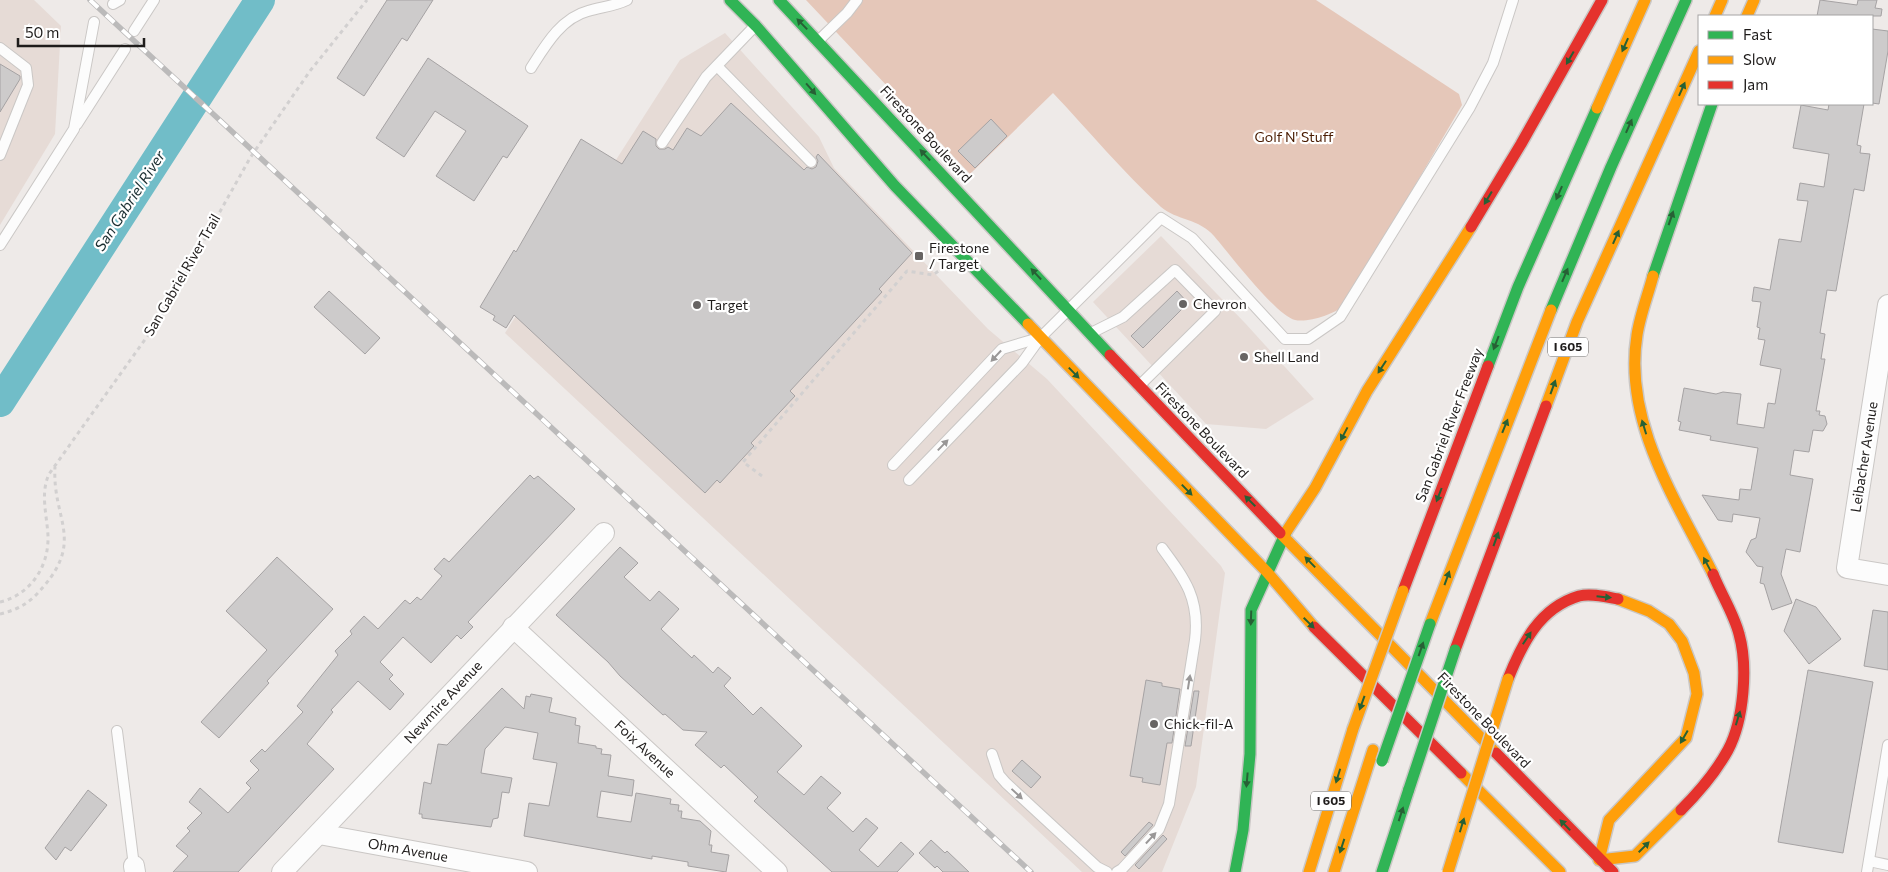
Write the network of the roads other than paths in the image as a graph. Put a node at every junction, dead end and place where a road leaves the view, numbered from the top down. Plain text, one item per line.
1 (154, 0) edge
2 (626, 0) edge
3 (730, 0) edge
4 (779, 0) edge
5 (857, 0) edge
6 (1513, 0) edge
7 (1602, 0) edge
8 (1645, 0) edge
9 (1674, 0) edge
10 (1686, 0) edge
11 (1722, 0) edge
12 (1754, 0) edge
13 (1715, 15) edge
14 (1748, 15) edge
15 (94, 22) dead end
16 (756, 26) junction
17 (134, 32) dead end
18 (785, 38) dead end
19 (818, 41) junction
20 (0, 48) edge
21 (125, 50) dead end
22 (1698, 53) edge
23 (717, 66) junction
24 (531, 68) dead end
25 (1712, 105) edge
26 (74, 129) junction
27 (662, 143) dead end
28 (0, 155) edge
29 (811, 162) dead end
30 (0, 246) edge
31 (1888, 305) edge
32 (1069, 309) junction
33 (1090, 333) junction
34 (1040, 338) junction
35 (1139, 386) junction
36 (1500, 409) dead end
37 (892, 465) dead end
38 (909, 480) dead end
39 (604, 533) dead end
40 (1284, 535) junction
41 (1162, 548) dead end
42 (1267, 572) junction
43 (1888, 575) edge
44 (513, 627) junction
45 (1408, 649) dead end
46 (1401, 668) dead end
47 (1395, 686) dead end
48 (1385, 713) dead end
49 (117, 731) dead end
50 (1374, 745) dead end
51 (1888, 745) edge
52 (992, 754) dead end
53 (318, 834) junction
54 (1869, 860) junction
55 (1596, 863) junction
56 (1888, 865) edge
57 (134, 869) edge
58 (282, 872) edge
59 (527, 872) edge
60 (777, 872) edge
61 (1107, 872) edge
62 (1117, 872) edge
63 (1235, 872) edge
64 (1309, 872) edge
65 (1334, 872) edge
66 (1345, 872) edge
67 (1382, 872) edge
68 (1448, 872) edge
69 (1560, 872) edge
70 (1613, 872) edge
71 (1867, 872) edge

1 - 17 lane
2 - 24 lane
3 - 16 main road
19 -> 4 main road, Firestone Boulevard
5 - 19 lane
6 - 32 lane
7 -> 40 main road
8 -> 64 main road, San Gabriel River Freeway / I 605, bridge
9 - 36 main road
66 -> 10 main road, bridge
11 - 13 main road
12 - 14 main road
15 - 26 lane
16 - 18 main road
16 - 23 lane
16 -> 34 main road
32 -> 19 main road, Firestone Boulevard
20 - 28 lane
21 - 26 lane
67 -> 22 main road, I 605, bridge
23 - 27 lane
23 - 29 lane
55 -> 25 main road
26 - 30 lane
31 - 43 street, Leibacher Avenue
32 - 33 main road, Firestone Boulevard
32 - 34 lane
33 - 35 main road, Firestone Boulevard
33 - 35 lane
34 -> 37 lane
38 -> 34 lane
34 -> 42 main road
40 -> 35 main road, Firestone Boulevard
39 - 44 street, Newmire Avenue
40 - 42 main road
55 -> 40 main road, Firestone Boulevard
62 -> 41 lane
42 -> 63 main road
42 -> 69 main road
44 - 53 street, Newmire Avenue
44 - 60 street, Foix Avenue
45 - 46 main road
47 - 48 main road
49 - 57 lane
50 -> 65 main road
51 - 54 lane
52 -> 61 lane
53 - 58 street, Newmire Avenue
53 - 59 street, Ohm Avenue
54 - 56 lane
54 - 71 lane
68 -> 55 main road, bridge
55 - 70 main road, Firestone Boulevard

